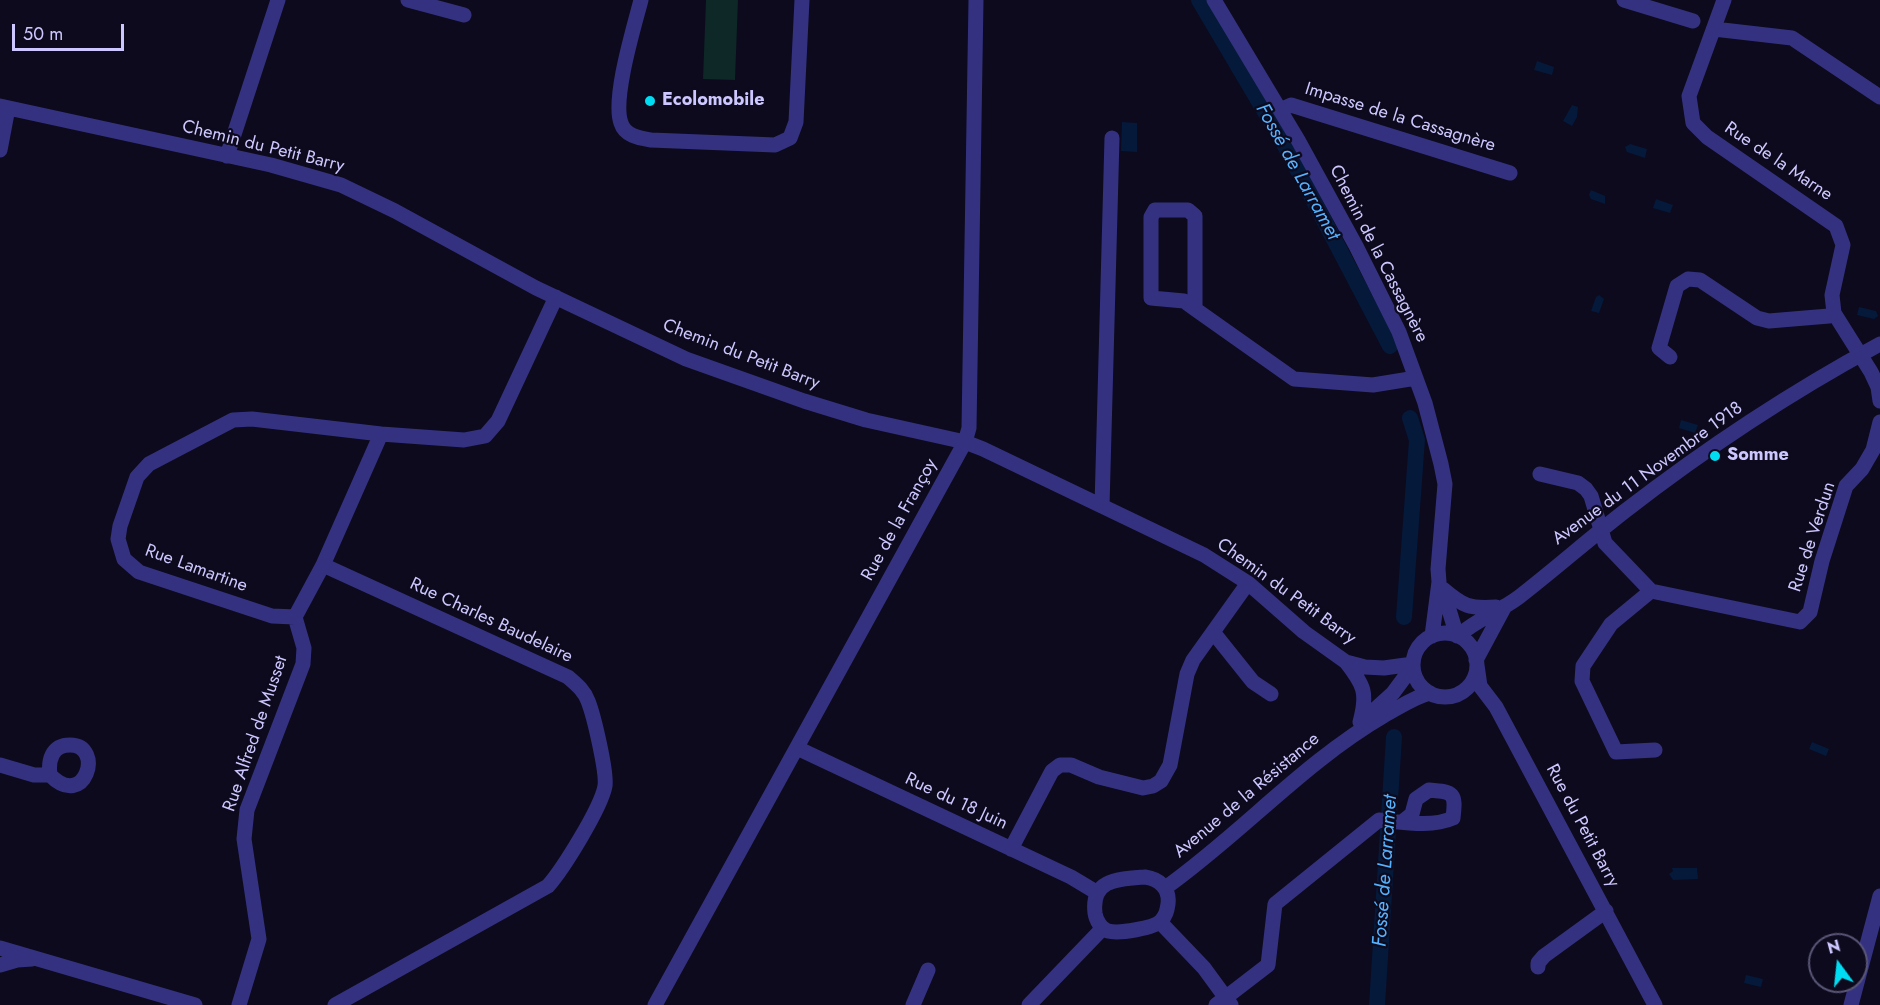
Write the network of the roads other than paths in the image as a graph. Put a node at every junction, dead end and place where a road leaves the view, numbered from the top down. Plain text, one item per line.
1 (278, 0) edge
2 (408, 0) edge
3 (641, 0) edge
4 (802, 0) edge
5 (976, 0) edge
6 (1214, 0) edge
7 (1624, 0) edge
8 (1724, 0) edge
9 (464, 15) dead end
10 (1693, 21) dead end
11 (1714, 29) junction
12 (1880, 97) edge
13 (4, 107) edge
14 (1280, 110) junction
15 (1112, 138) dead end
16 (0, 150) edge
17 (227, 156) junction
18 (1510, 173) dead end
19 (556, 297) junction
20 (1195, 309) junction
21 (1834, 313) junction
22 (1880, 344) edge
23 (1860, 355) junction
24 (1670, 357) dead end
25 (1416, 378) junction
26 (1880, 401) edge
27 (1880, 422) edge
28 (381, 434) junction
29 (965, 442) junction
30 (1540, 474) dead end
31 (1102, 506) junction
32 (1602, 529) junction
33 (323, 565) junction
34 (1248, 583) junction
35 (1441, 586) junction
36 (1651, 591) junction
37 (1505, 606) junction
38 (295, 617) junction
39 (1213, 632) junction
40 (1432, 636) junction
41 (1458, 636) junction
42 (1346, 662) junction
43 (1476, 663) junction
44 (1413, 665) junction
45 (1430, 693) junction
46 (1272, 694) dead end
47 (1357, 728) junction
48 (797, 748) junction
49 (1655, 750) dead end
50 (0, 765) edge
51 (50, 775) dead end
52 (1402, 822) dead end
53 (1011, 849) junction
54 (1165, 888) junction
55 (1096, 892) junction
56 (1880, 896) edge
57 (1606, 911) junction
58 (1160, 922) junction
59 (1103, 927) junction
60 (0, 948) edge
61 (34, 959) junction
62 (0, 965) edge
63 (1538, 967) dead end
64 (928, 970) dead end
65 (1225, 1002) edge
66 (1853, 1004) edge
67 (195, 1005) edge
68 (239, 1005) edge
69 (335, 1005) edge
70 (655, 1005) edge
71 (913, 1005) edge
72 (1029, 1005) edge
73 (1655, 1005) edge

1 - 17 street
2 - 9 street
3 - 4 street
5 - 29 street, Rue de la Françoy
6 - 14 street, Chemin de la Cassagnère
7 - 10 street
8 - 11 street, Rue de la Marne
11 - 12 street
11 - 21 street, Rue de la Marne
13 - 16 street
13 - 17 street, Chemin du Petit Barry
14 - 18 street, Impasse de la Cassagnère
14 - 25 street, Chemin de la Cassagnère
15 - 31 street
17 - 19 street, Chemin du Petit Barry
19 - 28 street, Rue Lamartine
19 - 29 street, Chemin du Petit Barry
20 - 20 street
20 - 25 street
21 - 23 street
21 - 24 street
22 - 23 street, Avenue du 11 Novembre 1918
23 - 26 street
23 - 32 street, Avenue du 11 Novembre 1918
25 - 35 street, Chemin de la Cassagnère
27 - 36 street, Rue de Verdun
28 - 33 street
28 - 38 street, Rue Lamartine
29 - 31 street, Chemin du Petit Barry
29 - 48 street, Rue de la Françoy
30 - 32 street
31 - 34 street, Chemin du Petit Barry
32 - 36 street
32 - 37 street, Avenue du 11 Novembre 1918
33 - 38 street
33 - 69 street, Rue Charles Baudelaire
34 - 39 street
34 - 42 street, Chemin du Petit Barry
35 - 37 street
35 - 40 street
35 - 41 street
36 - 49 street
37 - 41 street, Avenue du 11 Novembre 1918
37 - 43 street, Avenue du 11 Novembre 1918
38 - 68 street, Rue Alfred de Musset
39 - 46 street
39 - 53 street
40 - 41 street
40 - 44 street
41 - 43 street
42 - 44 street, Chemin du Petit Barry
42 - 47 street
43 - 45 street
43 - 57 street, Rue du Petit Barry
44 - 45 street
44 - 47 street, Avenue de la Résistance
45 - 47 street, Avenue de la Résistance
47 - 54 street, Avenue de la Résistance
48 - 53 street, Rue du 18 Juin
48 - 70 street, Rue de la Françoy
50 - 51 street
52 - 65 street
53 - 55 street, Rue du 18 Juin
54 - 55 street
54 - 58 street
55 - 59 street
56 - 66 street
57 - 63 street
57 - 73 street, Rue du Petit Barry
58 - 59 street
58 - 65 street
59 - 72 street
60 - 61 street
61 - 62 street
61 - 67 street
64 - 71 street

